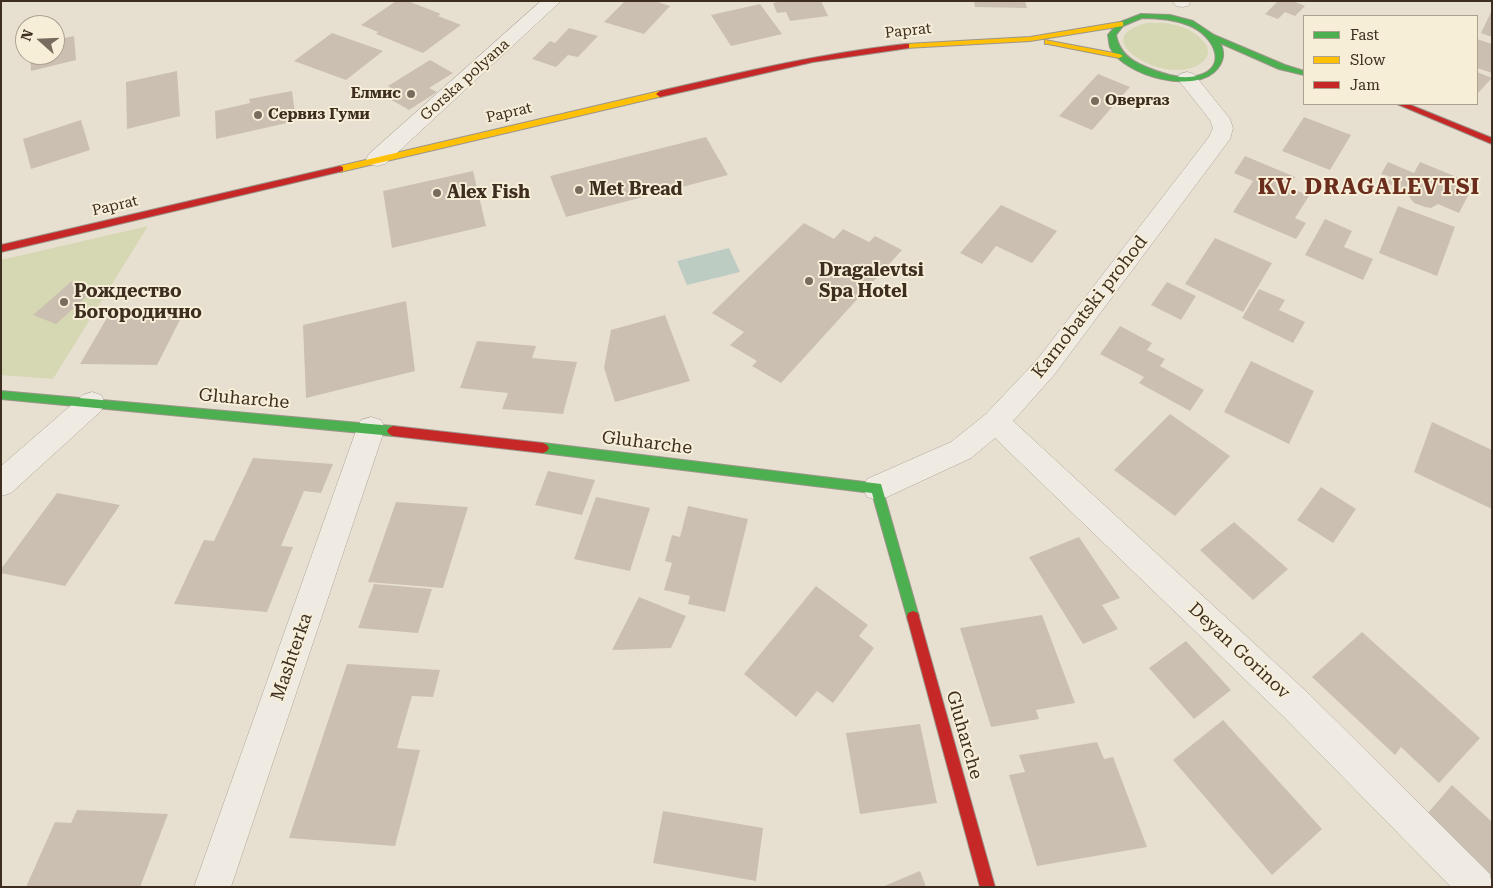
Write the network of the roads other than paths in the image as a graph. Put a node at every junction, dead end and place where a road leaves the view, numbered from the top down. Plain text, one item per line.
1 (552, 1) edge
2 (1182, 1) edge
3 (1169, 17) junction
4 (1120, 24) junction
5 (1212, 37) junction
6 (1030, 39) junction
7 (1119, 56) junction
8 (1254, 67) dead end
9 (1282, 67) junction
10 (1303, 73) edge
11 (1186, 78) junction
12 (1403, 105) edge
13 (1492, 141) edge
14 (378, 159) junction
15 (1, 249) edge
16 (1, 395) edge
17 (92, 403) junction
18 (996, 422) junction
19 (371, 428) junction
20 (1, 484) edge
21 (876, 488) junction
22 (212, 887) edge
23 (988, 887) edge
24 (1477, 887) edge

1 - 14 street, Gorska polyana
2 - 3 main road
3 - 4 main road, Paprat
3 - 5 main road, Paprat
4 - 6 main road, Paprat
4 - 7 main road
5 - 9 main road
5 - 11 main road
6 - 7 main road, Paprat
6 - 14 main road, Paprat
7 - 11 main road
8 - 9 main road
9 - 10 main road
11 - 18 street, Karnobatski prohod
12 - 13 main road
14 - 15 main road, Paprat
16 - 17 main road, Gluharche
17 - 19 main road, Gluharche
17 - 20 street
18 - 21 street, Karnobatski prohod
18 - 24 street, Deyan Gorinov
19 - 21 main road, Gluharche
19 - 22 street, Mashterka
21 - 23 main road, Gluharche

